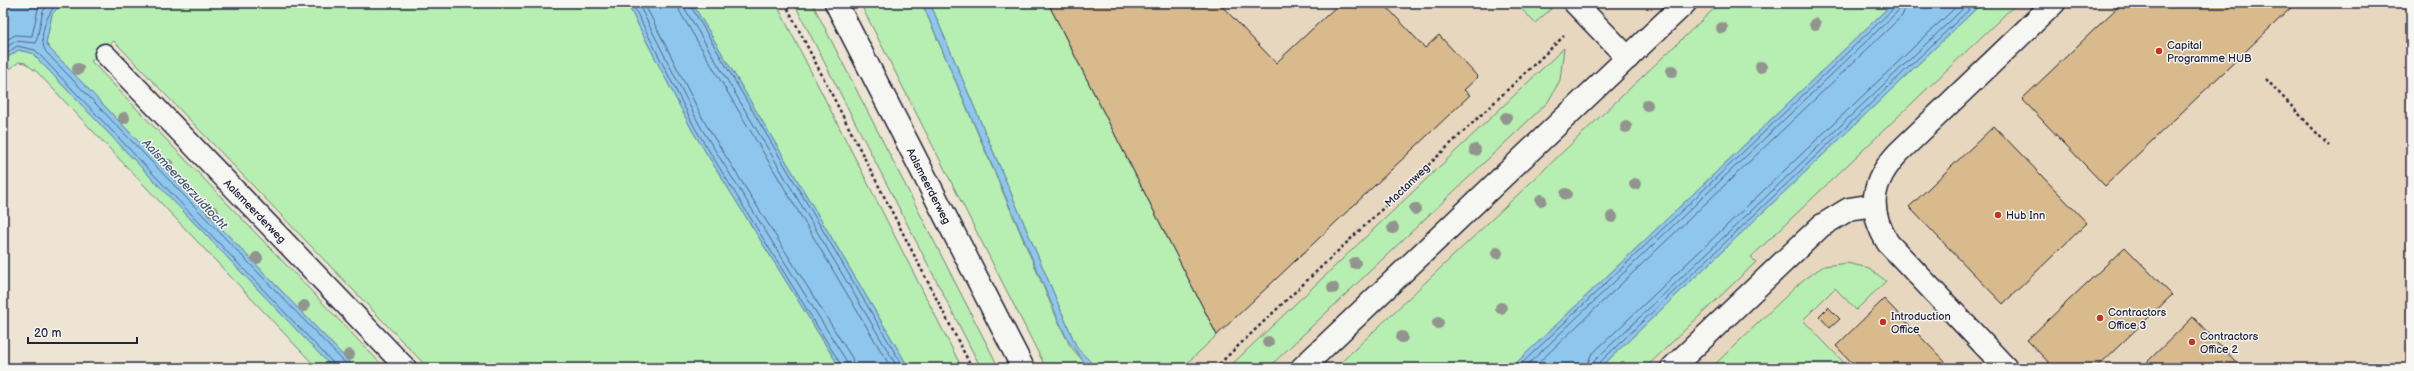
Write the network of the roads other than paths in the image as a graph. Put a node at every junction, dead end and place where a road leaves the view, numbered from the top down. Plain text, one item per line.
1 (836, 3) edge
2 (1685, 3) edge
3 (2054, 3) edge
4 (1581, 9) edge
5 (105, 54) dead end
6 (1628, 58) junction
7 (1874, 205) junction
8 (406, 368) edge
9 (1023, 368) edge
10 (1302, 368) edge
11 (1672, 368) edge
12 (2006, 368) edge

1 - 9 street, Aalsmeerderweg
2 - 6 street
3 - 7 street
4 - 6 street
5 - 8 lane, Aalsmeerderweg
6 - 10 street
7 - 11 street
7 - 12 street

